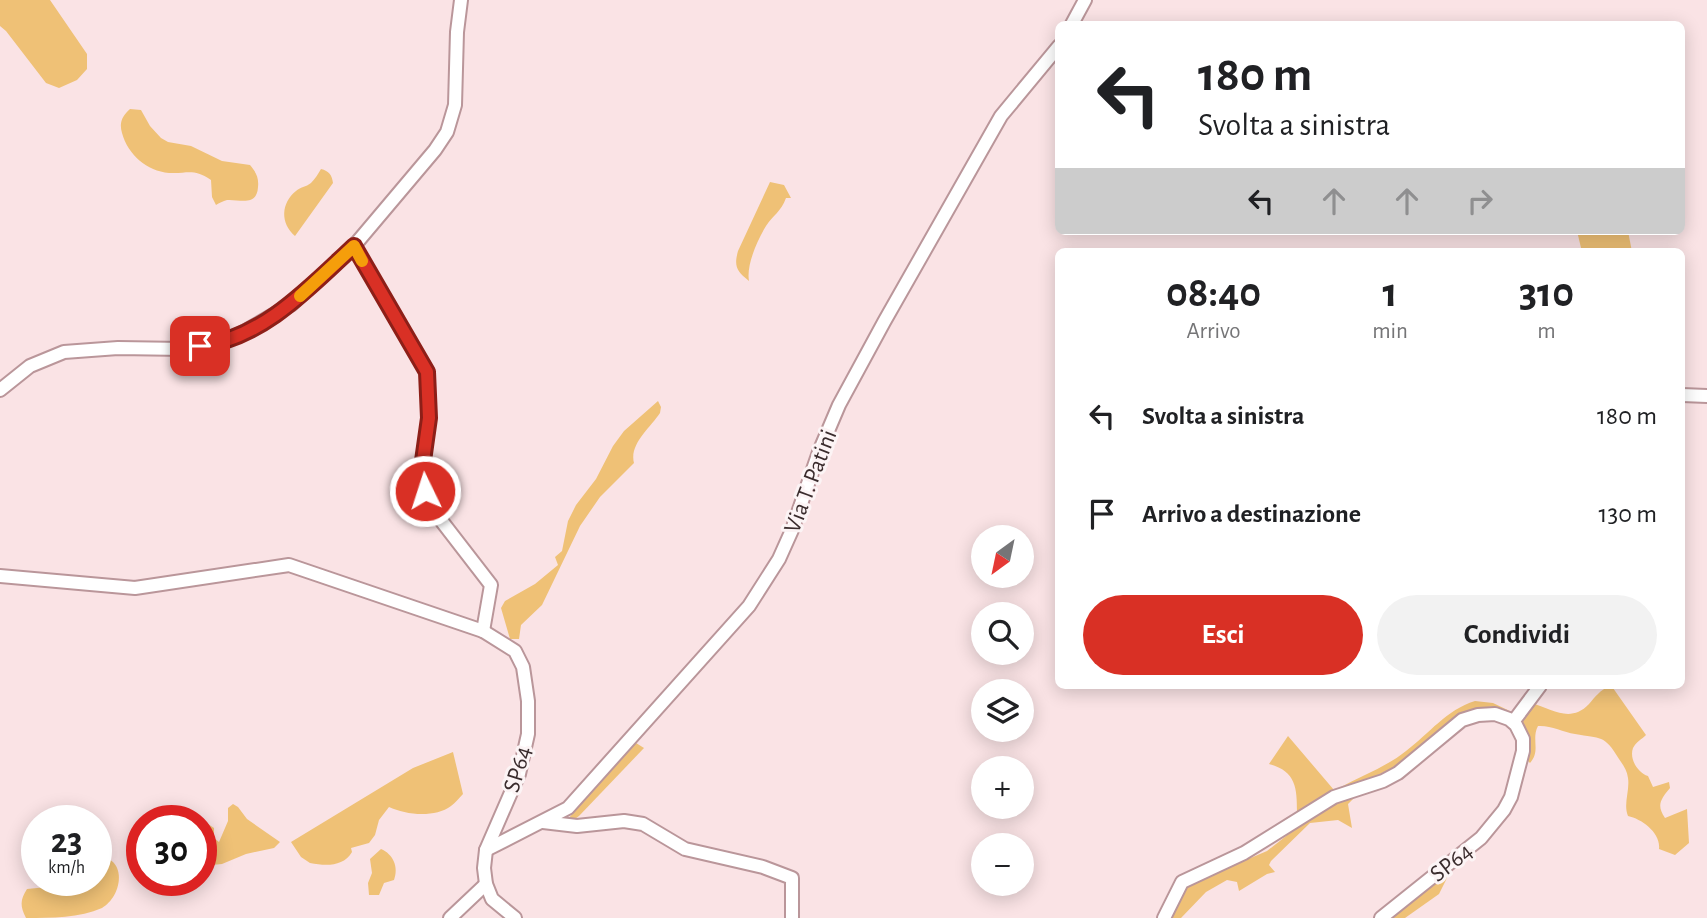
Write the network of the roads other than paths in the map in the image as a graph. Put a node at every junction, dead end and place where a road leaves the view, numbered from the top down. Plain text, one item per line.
1 (461, 0) edge
2 (1085, 0) edge
3 (1074, 21) edge
4 (1055, 51) edge
5 (354, 246) junction
6 (0, 390) edge
7 (1685, 395) edge
8 (1707, 396) edge
9 (0, 576) edge
10 (483, 631) junction
11 (1537, 689) edge
12 (1513, 722) junction
13 (543, 822) junction
14 (486, 850) junction
15 (486, 884) junction
16 (507, 916) edge
17 (450, 918) edge
18 (792, 918) edge
19 (1164, 918) edge
20 (1381, 918) edge

1 - 5 street
2 - 3 street
4 - 13 street, Via T. Patini
5 - 6 street
5 - 10 street
7 - 8 street
9 - 10 street, SP64
10 - 14 street, SP64 / SP64
11 - 12 street
12 - 19 street
12 - 20 street, SP64 / SP64
13 - 14 street, Via T. Patini
13 - 18 street
14 - 15 street, SP64 / SP64
15 - 16 street
15 - 17 street

